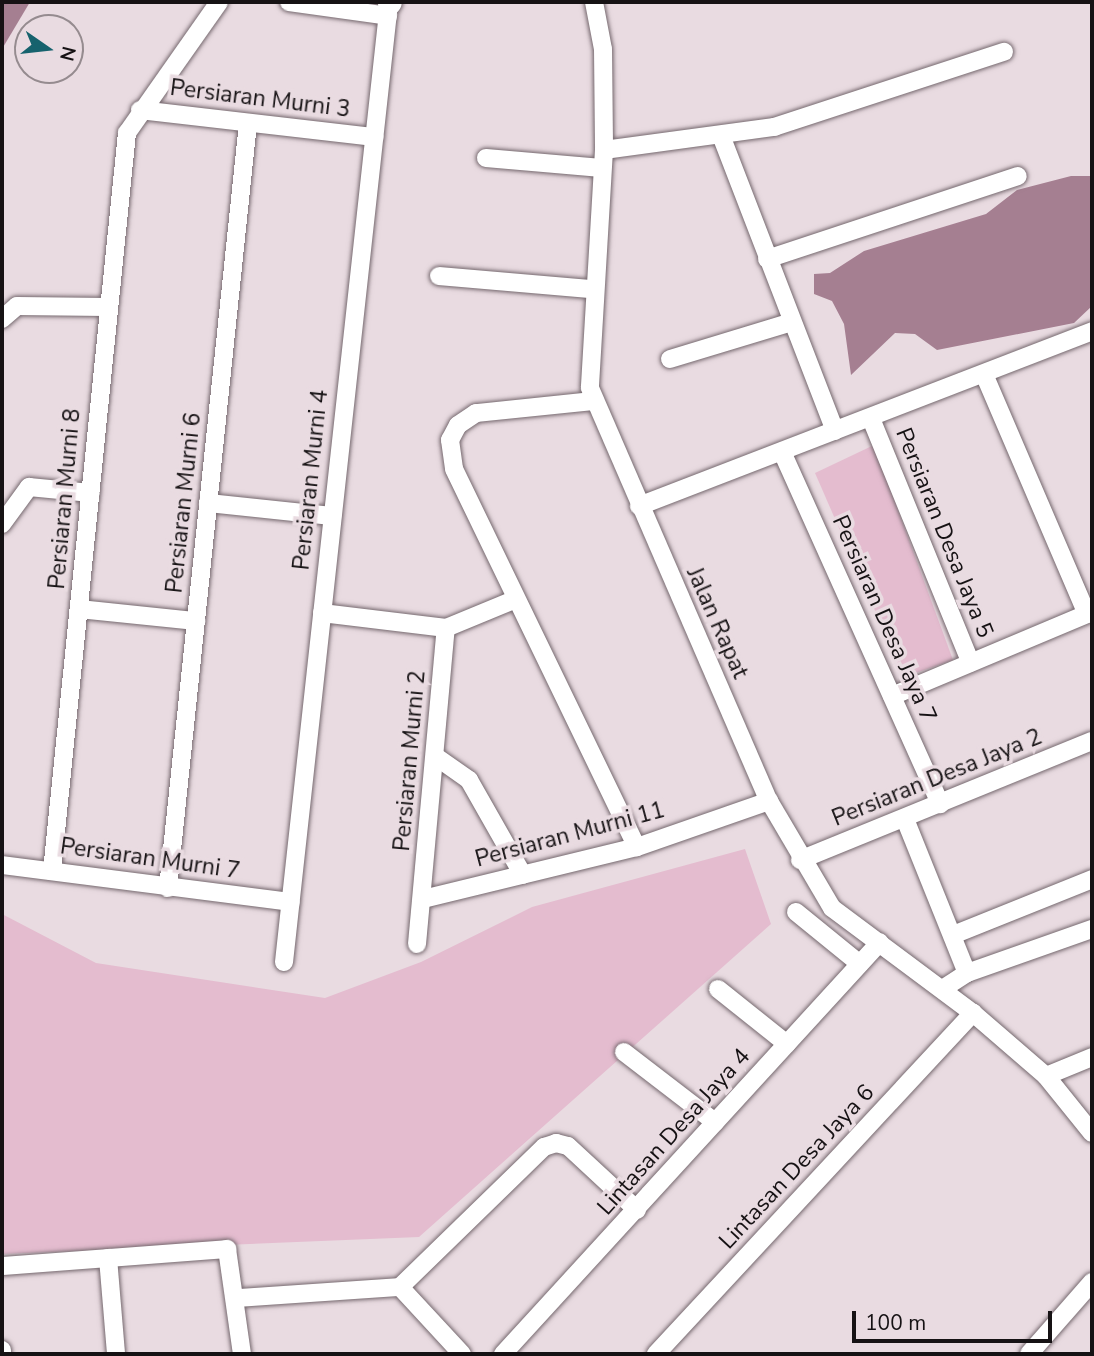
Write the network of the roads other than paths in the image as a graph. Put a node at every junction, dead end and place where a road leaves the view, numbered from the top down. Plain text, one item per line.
1 (219, 2) edge
2 (289, 2) edge
3 (594, 2) edge
4 (389, 6) edge
5 (1004, 52) dead end
6 (140, 110) junction
7 (248, 123) junction
8 (374, 137) junction
9 (722, 138) junction
10 (604, 150) junction
11 (486, 158) dead end
12 (603, 168) junction
13 (1018, 176) dead end
14 (767, 259) junction
15 (439, 276) dead end
16 (592, 289) junction
17 (107, 307) junction
18 (2, 319) edge
19 (792, 322) junction
20 (1091, 331) edge
21 (670, 359) dead end
22 (984, 374) junction
23 (593, 401) junction
24 (872, 421) junction
25 (835, 431) junction
26 (783, 454) junction
27 (91, 493) junction
28 (208, 503) junction
29 (639, 506) junction
30 (332, 516) junction
31 (2, 524) edge
32 (513, 600) junction
33 (79, 609) junction
34 (322, 613) junction
35 (1089, 613) edge
36 (196, 621) junction
37 (446, 628) junction
38 (971, 663) junction
39 (891, 696) junction
40 (1092, 741) edge
41 (435, 756) junction
42 (769, 801) junction
43 (940, 804) junction
44 (905, 819) junction
45 (637, 847) junction
46 (800, 860) junction
47 (2, 865) edge
48 (52, 871) junction
49 (523, 875) junction
50 (1092, 879) edge
51 (168, 888) junction
52 (423, 899) junction
53 (291, 902) junction
54 (796, 912) dead end
55 (1092, 929) edge
56 (953, 935) junction
57 (880, 942) junction
58 (417, 944) dead end
59 (284, 962) dead end
60 (860, 964) junction
61 (967, 973) junction
62 (944, 988) junction
63 (718, 989) dead end
64 (973, 1013) junction
65 (787, 1044) junction
66 (624, 1052) dead end
67 (1092, 1057) edge
68 (1046, 1076) junction
69 (715, 1122) junction
70 (1092, 1133) edge
71 (637, 1210) junction
72 (108, 1258) junction
73 (2, 1266) edge
74 (1092, 1282) edge
75 (400, 1287) junction
76 (238, 1298) junction
77 (116, 1354) edge
78 (243, 1354) edge
79 (462, 1354) edge
80 (503, 1354) edge
81 (656, 1354) edge
82 (1029, 1354) edge

1 - 6 street
2 - 4 street
3 - 10 street, Jalan Rapat
4 - 8 street, Persiaran Murni 4
5 - 9 street
6 - 7 street, Persiaran Murni 3
6 - 17 street, Persiaran Murni 8
7 - 8 street, Persiaran Murni 3
7 - 28 street, Persiaran Murni 6
8 - 30 street, Persiaran Murni 4
9 - 10 street
9 - 14 street
10 - 12 street, Jalan Rapat
11 - 12 street
12 - 16 street, Jalan Rapat
13 - 14 street
14 - 19 street
15 - 16 street
16 - 23 street, Jalan Rapat
17 - 18 street
17 - 27 street, Persiaran Murni 8
19 - 21 street
19 - 25 street
20 - 22 street
22 - 24 street
22 - 35 street
23 - 29 street, Jalan Rapat
23 - 32 street
24 - 25 street
24 - 38 street, Persiaran Desa Jaya 5
25 - 26 street
26 - 29 street
26 - 39 street, Persiaran Desa Jaya 7
27 - 31 street
27 - 33 street, Persiaran Murni 8
28 - 30 street
28 - 36 street, Persiaran Murni 6
29 - 42 street, Jalan Rapat
30 - 34 street, Persiaran Murni 4
32 - 37 street
32 - 45 street
33 - 36 street
33 - 48 street, Persiaran Murni 8
34 - 37 street
34 - 53 street, Persiaran Murni 4
35 - 38 street
36 - 51 street, Persiaran Murni 6
37 - 41 street, Persiaran Murni 2
38 - 39 street
39 - 43 street, Persiaran Desa Jaya 7
40 - 43 street, Persiaran Desa Jaya 2
41 - 49 street
41 - 52 street, Persiaran Murni 2
42 - 45 street, Persiaran Murni 11
42 - 46 street, Jalan Rapat
43 - 44 street, Persiaran Desa Jaya 2
44 - 46 street, Persiaran Desa Jaya 2
44 - 56 street
45 - 49 street, Persiaran Murni 11
46 - 57 street, Jalan Rapat
47 - 48 street, Persiaran Murni 7
48 - 51 street, Persiaran Murni 7
49 - 52 street, Persiaran Murni 11
50 - 56 street
51 - 53 street, Persiaran Murni 7
52 - 58 street, Persiaran Murni 2
53 - 59 street, Persiaran Murni 4
54 - 60 street
55 - 61 street
56 - 61 street
57 - 60 street, Lintasan Desa Jaya 4
57 - 62 street, Jalan Rapat
60 - 65 street, Lintasan Desa Jaya 4
61 - 62 street
62 - 64 street, Jalan Rapat
63 - 65 street
64 - 68 street, Jalan Rapat
64 - 81 street, Lintasan Desa Jaya 6
65 - 69 street, Lintasan Desa Jaya 4
66 - 69 street
67 - 68 street
68 - 70 street, Jalan Rapat
69 - 71 street, Lintasan Desa Jaya 4
71 - 75 street
71 - 80 street, Lintasan Desa Jaya 4
72 - 73 street
72 - 76 street
72 - 77 street
74 - 82 street
75 - 76 street
75 - 79 street
76 - 78 street

